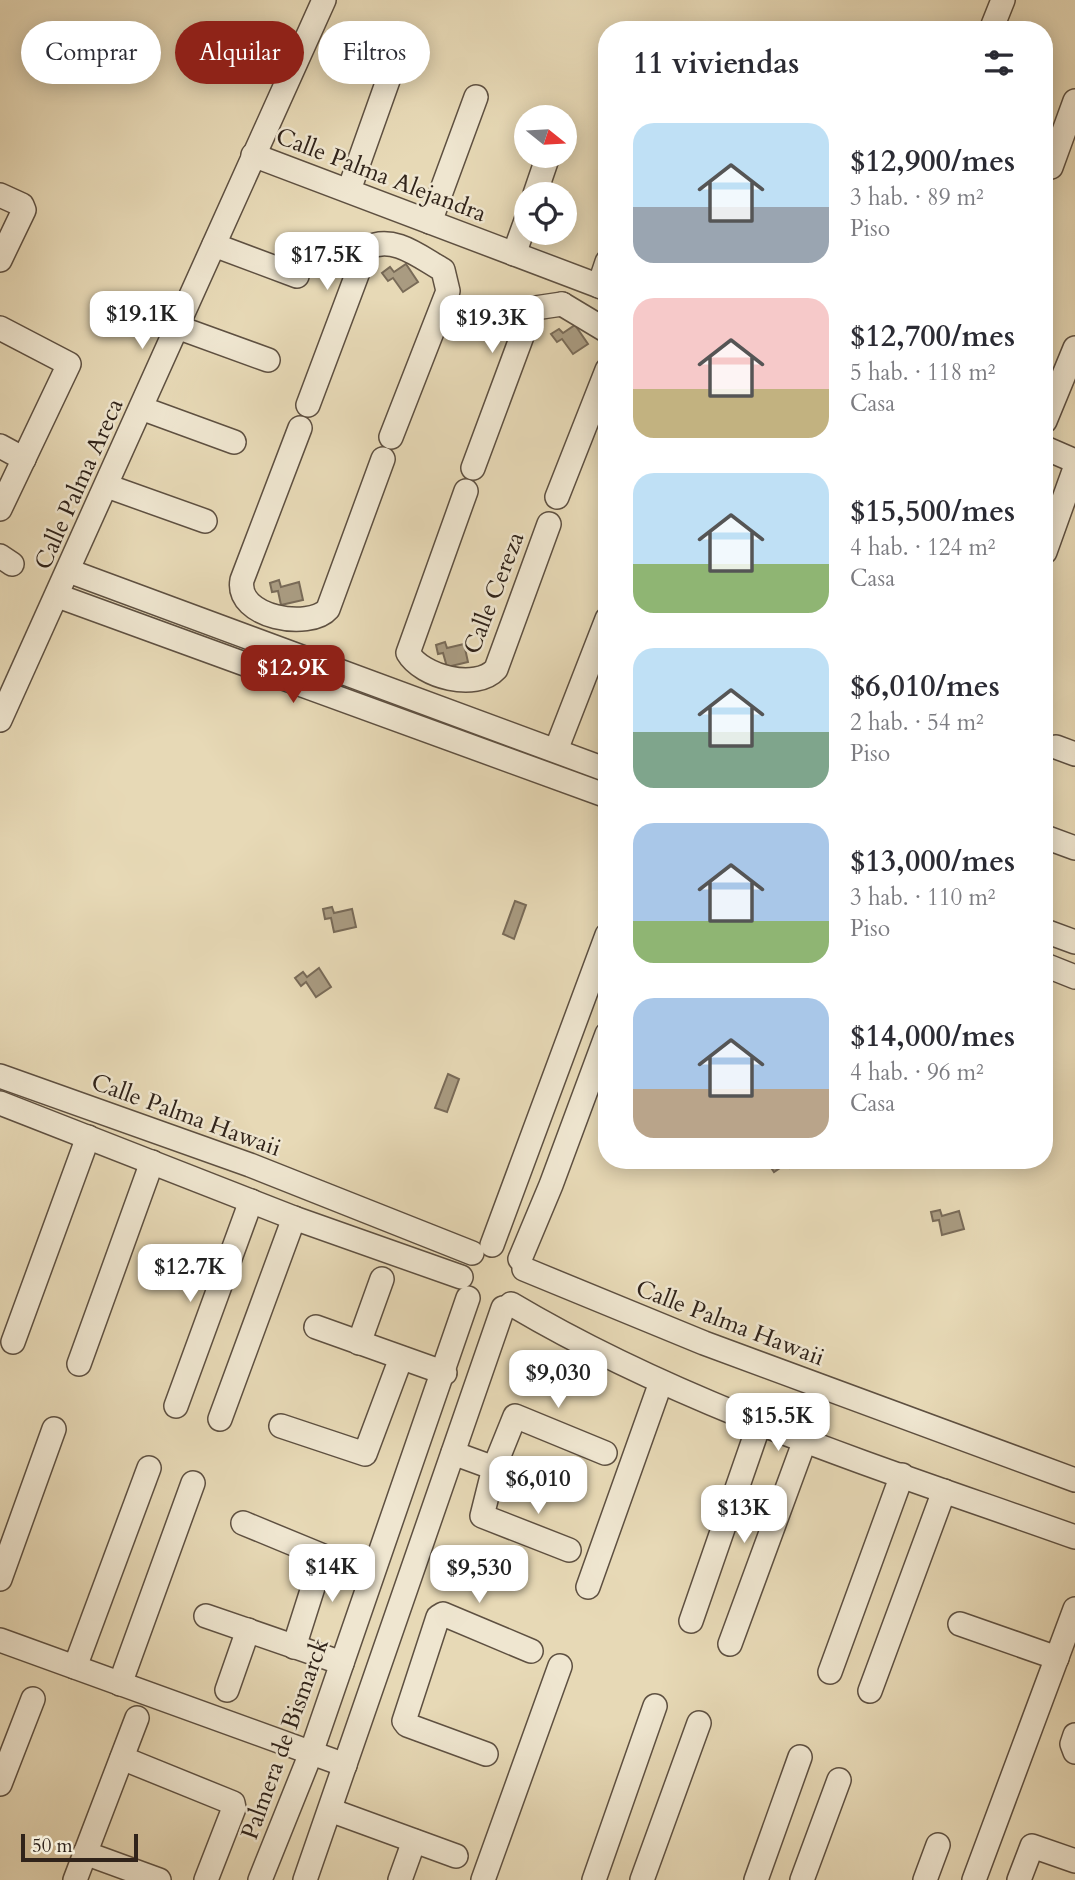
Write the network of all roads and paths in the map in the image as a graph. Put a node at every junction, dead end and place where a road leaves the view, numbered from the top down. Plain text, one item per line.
1 (324, 0) edge
2 (1003, 0) edge
3 (995, 21) edge
4 (387, 84) edge
5 (476, 97) dead end
6 (1075, 101) edge
7 (253, 155) junction
8 (1053, 162) edge
9 (349, 190) junction
10 (0, 195) edge
11 (407, 213) junction
12 (430, 222) junction
13 (395, 244) junction
14 (214, 245) junction
15 (517, 245) edge
16 (514, 254) junction
17 (0, 260) edge
18 (297, 276) dead end
19 (573, 276) junction
20 (598, 286) edge
21 (562, 304) junction
22 (598, 326) edge
23 (177, 327) junction
24 (0, 328) edge
25 (1075, 348) edge
26 (268, 360) dead end
27 (598, 393) edge
28 (1053, 402) edge
29 (308, 405) dead end
30 (141, 408) junction
31 (300, 428) dead end
32 (391, 437) dead end
33 (234, 442) dead end
34 (0, 446) edge
35 (1053, 451) edge
36 (24, 459) junction
37 (383, 459) dead end
38 (1075, 461) edge
39 (473, 468) dead end
40 (1075, 468) edge
41 (107, 486) junction
42 (466, 491) dead end
43 (557, 497) dead end
44 (0, 509) edge
45 (205, 521) dead end
46 (549, 524) dead end
47 (1053, 530) edge
48 (69, 570) junction
49 (58, 596) junction
50 (258, 612) junction
51 (248, 637) junction
52 (598, 670) edge
53 (430, 673) junction
54 (420, 701) junction
55 (0, 720) edge
56 (556, 750) junction
57 (598, 766) edge
58 (598, 793) edge
59 (1053, 840) edge
60 (1075, 848) edge
61 (1053, 934) edge
62 (1075, 942) edge
63 (598, 958) edge
64 (1053, 968) edge
65 (1075, 976) edge
66 (598, 1058) edge
67 (0, 1076) edge
68 (0, 1103) edge
69 (88, 1137) junction
70 (152, 1162) junction
71 (251, 1201) junction
72 (294, 1218) junction
73 (482, 1249) junction
74 (522, 1264) junction
75 (382, 1279) dead end
76 (465, 1287) junction
77 (507, 1306) junction
78 (316, 1327) dead end
79 (13, 1342) dead end
80 (359, 1343) junction
81 (401, 1358) junction
82 (79, 1364) dead end
83 (444, 1373) junction
84 (661, 1382) junction
85 (176, 1406) dead end
86 (220, 1419) dead end
87 (760, 1422) junction
88 (281, 1426) dead end
89 (54, 1429) dead end
90 (805, 1440) junction
91 (453, 1453) junction
92 (605, 1453) dead end
93 (149, 1468) dead end
94 (494, 1468) junction
95 (902, 1475) junction
96 (1075, 1480) edge
97 (193, 1483) dead end
98 (944, 1491) junction
99 (243, 1523) dead end
100 (1075, 1538) edge
101 (569, 1550) dead end
102 (0, 1579) edge
103 (588, 1587) dead end
104 (1075, 1609) edge
105 (206, 1616) dead end
106 (691, 1621) dead end
107 (960, 1624) dead end
108 (248, 1630) junction
109 (1070, 1638) edge
110 (0, 1640) edge
111 (730, 1644) dead end
112 (294, 1647) junction
113 (531, 1651) dead end
114 (383, 1654) junction
115 (1057, 1658) junction
116 (342, 1663) junction
117 (560, 1666) dead end
118 (75, 1667) junction
119 (420, 1669) junction
120 (830, 1672) dead end
121 (120, 1684) junction
122 (227, 1689) dead end
123 (870, 1691) dead end
124 (33, 1699) dead end
125 (655, 1706) dead end
126 (137, 1718) dead end
127 (699, 1723) dead end
128 (1075, 1735) edge
129 (1075, 1752) edge
130 (310, 1753) junction
131 (486, 1754) dead end
132 (122, 1758) junction
133 (800, 1758) dead end
134 (345, 1766) junction
135 (839, 1780) dead end
136 (0, 1784) edge
137 (330, 1810) junction
138 (414, 1841) junction
139 (938, 1845) dead end
140 (85, 1853) junction
141 (456, 1856) dead end
142 (1075, 1861) edge
143 (75, 1880) edge
144 (159, 1880) edge
145 (206, 1880) edge
146 (261, 1880) edge
147 (305, 1880) edge
148 (400, 1880) edge
149 (483, 1880) edge
150 (594, 1880) edge
151 (642, 1880) edge
152 (756, 1880) edge
153 (802, 1880) edge
154 (925, 1880) edge
155 (974, 1880) edge
156 (1019, 1880) edge

1 - 7 street, Calle Palma Areca
2 - 3 street
4 - 9 street
5 - 12 street
6 - 8 street
7 - 9 street, Calle Palma Alejandra
7 - 14 street, Calle Palma Areca
9 - 11 street, Calle Palma Alejandra
10 - 17 street
11 - 12 street, Calle Palma Alejandra
11 - 13 street
12 - 16 street, Calle Palma Alejandra
13 - 29 street
13 - 32 street
14 - 18 street
14 - 23 street, Calle Palma Areca
15 - 16 street
16 - 19 street, Calle Palma Alejandra
19 - 20 street, Calle Palma Alejandra
19 - 21 street
21 - 22 street
21 - 39 street
23 - 26 street
23 - 30 street, Calle Palma Areca
24 - 36 street
25 - 28 street
27 - 43 street
30 - 33 street
30 - 41 street, Calle Palma Areca
31 - 50 street
34 - 36 street
35 - 38 street
36 - 44 street
37 - 50 street
40 - 47 street
41 - 45 street
41 - 48 street, Calle Palma Areca
42 - 53 street
46 - 53 street, Calle Cereza
48 - 49 street, Calle Palma Areca
48 - 51 street
49 - 55 street, Calle Palma Areca
49 - 58 street
50 - 51 street
51 - 54 street
52 - 56 street
53 - 54 street
54 - 56 street
56 - 57 street
59 - 60 street
61 - 62 street
63 - 73 street
64 - 65 street
66 - 74 street
67 - 73 street, Calle Palma Hawaii
68 - 69 street
69 - 70 street
69 - 79 street
70 - 71 street
70 - 82 street
71 - 72 street
71 - 85 street
72 - 76 street
72 - 86 street
73 - 74 street
73 - 76 street
74 - 77 street
74 - 96 street, Calle Palma Hawaii
75 - 80 street
76 - 77 street
76 - 83 street, Palmera de Bismarck
77 - 84 street
77 - 91 street
78 - 80 street
80 - 81 street
81 - 83 street
81 - 88 street
83 - 116 street, Palmera de Bismarck
84 - 87 street
84 - 103 street
87 - 90 street
87 - 106 street
89 - 102 street
90 - 95 street
90 - 111 street
91 - 94 street
91 - 114 street
92 - 94 street
93 - 118 street
94 - 101 street
95 - 98 street
95 - 120 street
97 - 121 street
98 - 100 street
98 - 123 street
99 - 112 street
104 - 109 street
105 - 108 street
107 - 115 street
108 - 112 street
108 - 122 street
109 - 115 street
110 - 118 street
112 - 116 street
113 - 119 street
114 - 119 street
114 - 134 street
115 - 155 street
116 - 130 street, Palmera de Bismarck
117 - 149 street
118 - 121 street
119 - 131 street
121 - 130 street
124 - 136 street
125 - 150 street
126 - 132 street
127 - 151 street
128 - 129 street
130 - 134 street
130 - 146 street, Palmera de Bismarck
132 - 140 street
132 - 145 street
133 - 152 street
134 - 137 street
135 - 153 street
137 - 138 street
137 - 147 street
138 - 141 street
138 - 148 street
139 - 154 street
140 - 143 street
140 - 144 street
142 - 156 street

